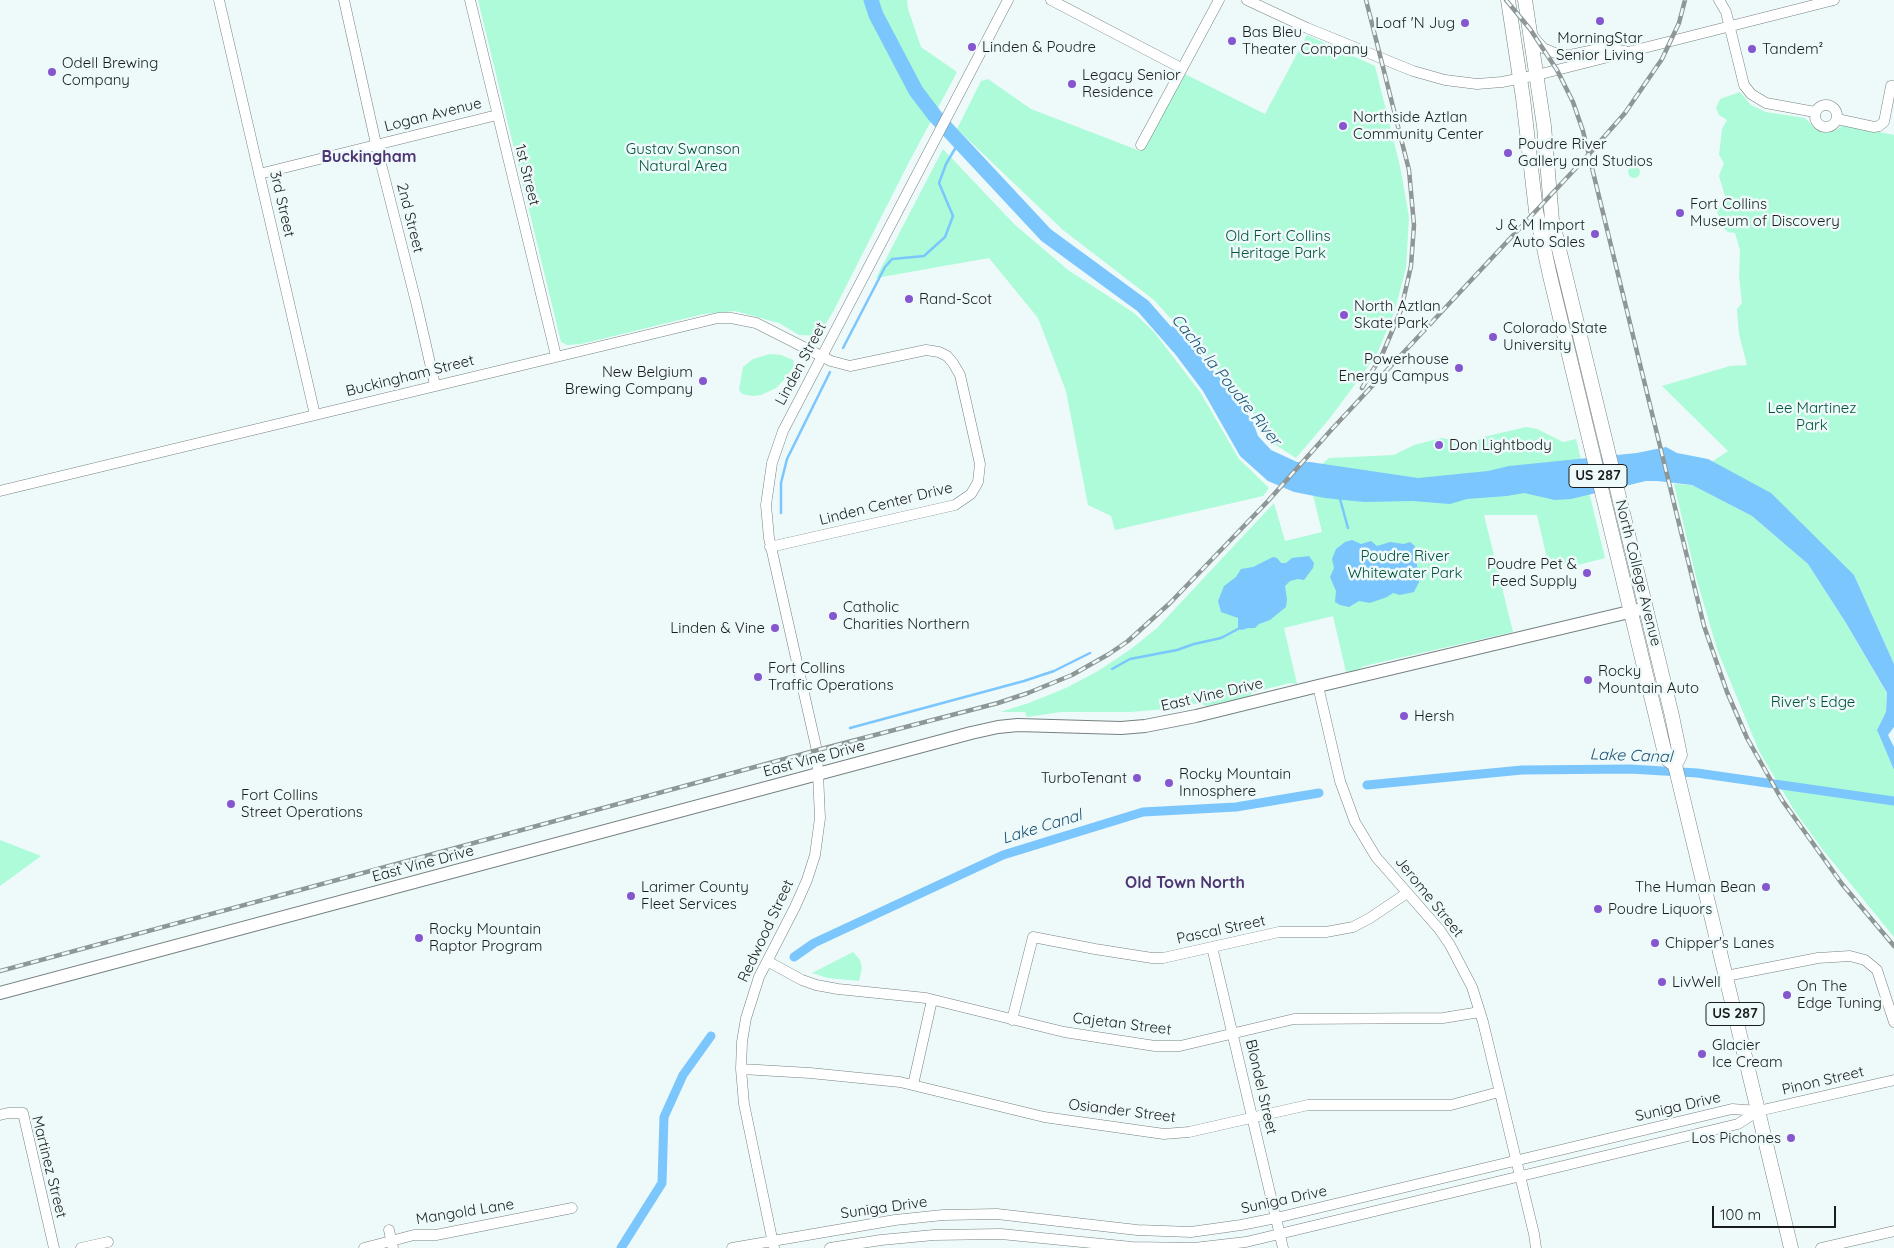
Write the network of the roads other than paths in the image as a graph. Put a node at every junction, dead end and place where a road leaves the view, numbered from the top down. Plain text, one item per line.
1 (219, 0) edge
2 (344, 0) edge
3 (470, 0) edge
4 (1008, 0) edge
5 (1051, 0) edge
6 (1218, 0) edge
7 (1247, 0) edge
8 (1508, 0) edge
9 (1525, 0) edge
10 (1719, 0) edge
11 (1727, 0) edge
12 (1834, 0) edge
13 (1726, 12) junction
14 (1729, 27) junction
15 (1531, 34) junction
16 (1631, 52) junction
17 (1181, 68) junction
18 (1537, 75) junction
19 (1521, 79) junction
20 (1894, 86) edge
21 (1815, 112) junction
22 (497, 115) junction
23 (1837, 119) junction
24 (376, 144) junction
25 (1141, 145) dead end
26 (259, 174) junction
27 (556, 356) junction
28 (822, 356) junction
29 (435, 385) junction
30 (315, 416) junction
31 (0, 491) edge
32 (770, 547) junction
33 (1646, 608) junction
34 (1631, 612) junction
35 (1318, 686) junction
36 (1675, 766) junction
37 (819, 774) junction
38 (1407, 893) junction
39 (1212, 946) junction
40 (767, 961) junction
41 (1726, 976) junction
42 (0, 993) edge
43 (932, 1000) junction
44 (1480, 1012) junction
45 (1012, 1020) junction
46 (1894, 1022) edge
47 (1233, 1033) junction
48 (741, 1069) junction
49 (1894, 1080) edge
50 (913, 1085) junction
51 (1499, 1092) junction
52 (1758, 1111) junction
53 (0, 1115) edge
54 (1253, 1117) junction
55 (1516, 1161) junction
56 (1520, 1177) junction
57 (572, 1208) dead end
58 (1276, 1218) junction
59 (1894, 1231) edge
60 (1280, 1235) junction
61 (391, 1239) edge
62 (108, 1242) dead end
63 (774, 1244) edge
64 (54, 1248) edge
65 (81, 1248) edge
66 (364, 1248) edge
67 (732, 1248) edge
68 (830, 1248) edge
69 (1283, 1248) edge
70 (1536, 1248) edge
71 (1791, 1248) edge
72 (1821, 1248) edge

1 - 26 street, 3rd Street
2 - 24 street, 2nd Street
3 - 22 street, 1st Street
4 - 28 street, Linden Street
5 - 17 street
6 - 17 street
7 - 19 street
8 - 19 highway, North College Avenue / US 287
9 - 15 highway, North College Avenue / US 287
10 - 13 street
11 - 13 street
12 - 14 street
13 - 14 street
14 - 16 street
14 - 21 street
15 - 16 street
15 - 18 highway, North College Avenue / US 287
16 - 18 street
17 - 25 street
18 - 19 street
18 - 33 highway, North College Avenue / US 287
19 - 34 highway, North College Avenue / US 287
20 - 23 street
21 - 23 street
21 - 23 street
22 - 24 street, Logan Avenue
22 - 27 street, 1st Street
24 - 26 street, Logan Avenue
24 - 29 street, 2nd Street
26 - 30 street, 3rd Street
27 - 28 street, Buckingham Street
27 - 29 street, Buckingham Street
28 - 32 street, Linden Street
28 - 32 street, Linden Center Drive
29 - 30 street, Buckingham Street
30 - 31 street, Buckingham Street
32 - 37 street, Linden Street
33 - 34 main road, East Vine Drive
33 - 36 highway, North College Avenue / US 287
34 - 35 main road, East Vine Drive
34 - 36 highway, North College Avenue / US 287
35 - 37 main road, East Vine Drive
35 - 38 street, Jerome Street
36 - 41 highway, North College Avenue / US 287
37 - 40 street, Redwood Street
37 - 42 main road, East Vine Drive
38 - 39 street, Pascal Street
38 - 44 street, Jerome Street
39 - 45 street, Pascal Street
39 - 47 street, Blondel Street
40 - 43 street, Cajetan Street
40 - 48 street, Redwood Street
41 - 46 street
41 - 52 highway, North College Avenue / US 287
43 - 45 street, Cajetan Street
43 - 50 street
44 - 47 street, Cajetan Street
44 - 51 street, Jerome Street
45 - 47 street, Cajetan Street
47 - 54 street, Blondel Street
48 - 50 street, Osiander Street
48 - 63 street, Redwood Street
49 - 52 street, Pinon Street
50 - 54 street, Osiander Street
51 - 54 street, Osiander Street
51 - 55 street, Jerome Street
52 - 55 street, Suniga Drive
52 - 56 street, Suniga Drive
52 - 71 highway, North College Avenue / US 287
53 - 64 street, Martinez Street
54 - 58 street, Blondel Street
55 - 56 street, Jerome Street
55 - 58 street, Suniga Drive
56 - 60 street, Suniga Drive
56 - 70 street, Jerome Street
57 - 61 street, Mangold Lane
58 - 60 street, Blondel Street
58 - 63 street, Suniga Drive
59 - 72 street
60 - 68 street, Suniga Drive
60 - 69 street, Blondel Street
61 - 66 street, Mangold Lane
62 - 65 street
63 - 67 street, Suniga Drive

